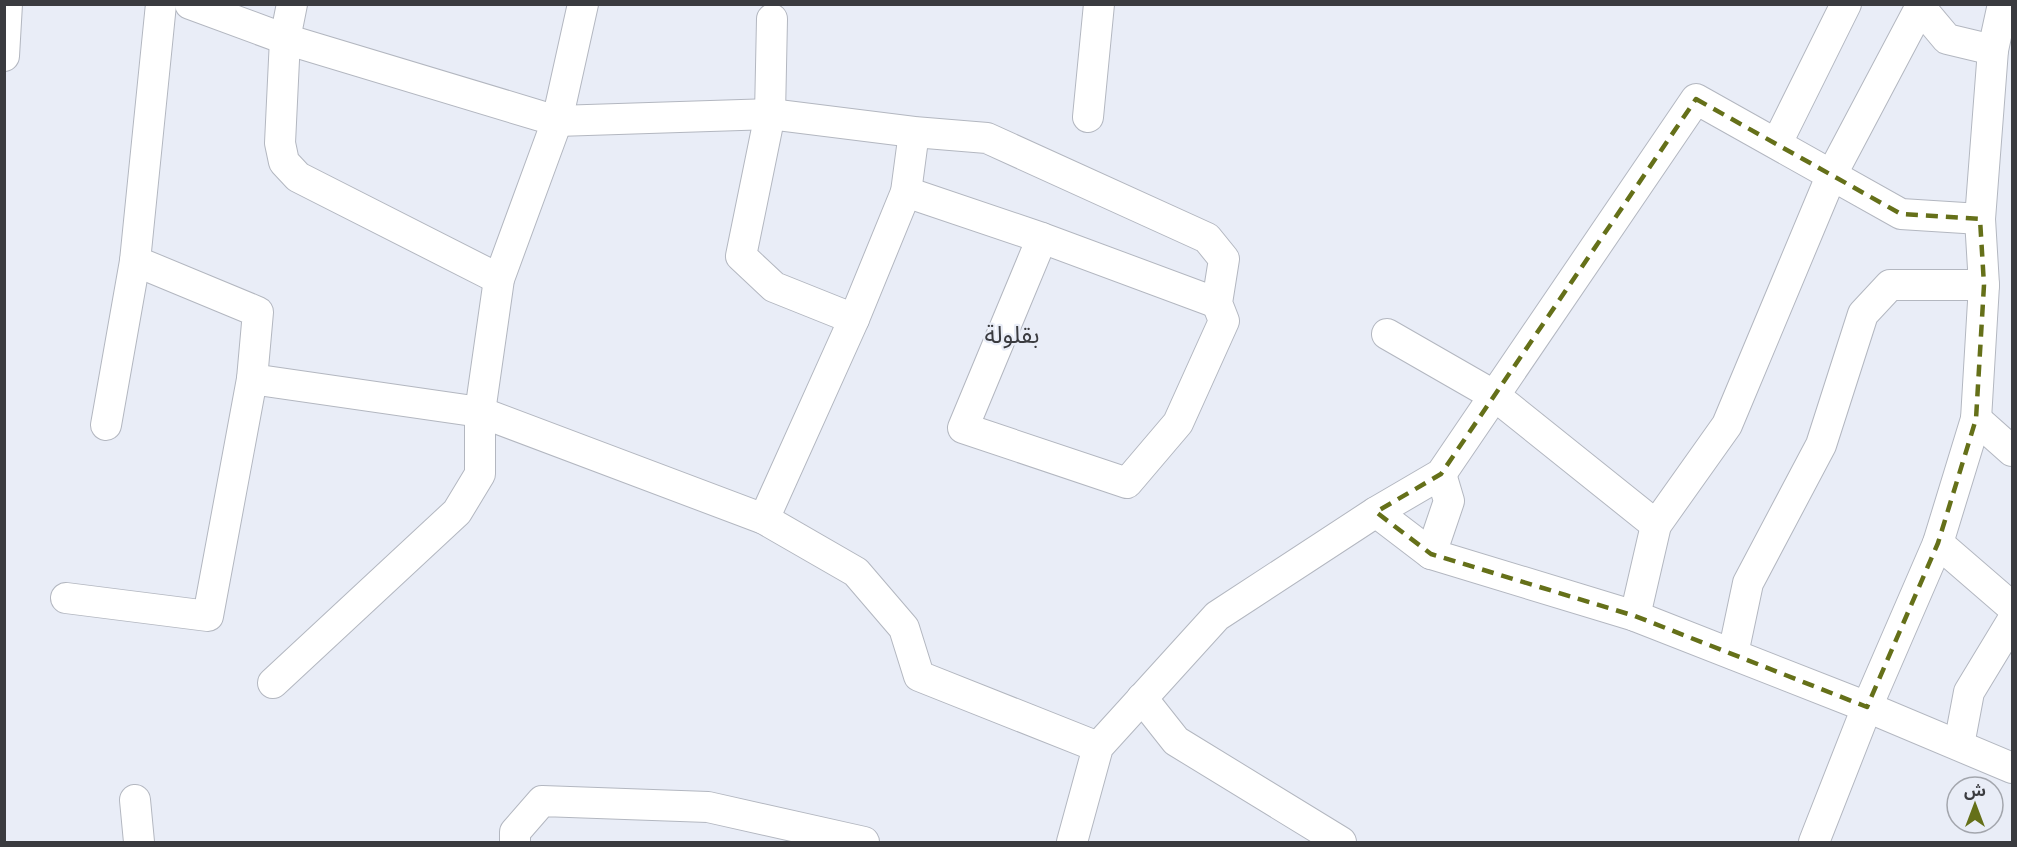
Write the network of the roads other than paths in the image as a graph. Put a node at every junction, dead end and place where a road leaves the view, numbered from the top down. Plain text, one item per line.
1 (7, 4) edge
2 (161, 4) edge
3 (190, 4) edge
4 (292, 4) edge
5 (583, 4) edge
6 (1099, 4) edge
7 (1846, 4) edge
8 (2003, 4) edge
9 (1922, 6) edge
10 (772, 19) dead end
11 (285, 39) junction
12 (1993, 50) junction
13 (4, 56) edge
14 (770, 114) junction
15 (1088, 117) dead end
16 (557, 121) junction
17 (914, 132) junction
18 (1777, 143) junction
19 (1832, 174) junction
20 (906, 192) junction
21 (1980, 219) junction
22 (1042, 238) junction
23 (135, 261) junction
24 (499, 279) junction
25 (1984, 285) junction
26 (1217, 303) junction
27 (854, 319) junction
28 (1387, 334) dead end
29 (252, 379) junction
30 (1495, 396) junction
31 (480, 412) junction
32 (1976, 419) junction
33 (106, 425) dead end
34 (2013, 451) edge
35 (1441, 474) junction
36 (1376, 512) junction
37 (764, 519) junction
38 (1656, 525) junction
39 (1938, 543) junction
40 (1431, 554) junction
41 (66, 598) dead end
42 (2013, 607) edge
43 (1635, 616) junction
44 (2013, 621) edge
45 (1733, 654) junction
46 (273, 683) dead end
47 (1142, 698) junction
48 (1867, 707) junction
49 (1959, 745) junction
50 (1098, 747) junction
51 (2013, 768) edge
52 (135, 800) dead end
53 (139, 843) edge
54 (515, 843) edge
55 (864, 843) edge
56 (1072, 843) edge
57 (1341, 843) edge
58 (1814, 843) edge

1 - 13 street
2 - 23 street
3 - 11 street
4 - 11 street
5 - 16 street
6 - 15 street
7 - 18 street
8 - 12 street
9 - 12 street
9 - 19 street
10 - 14 street
11 - 16 street
11 - 24 street
12 - 21 street
14 - 16 street
14 - 17 street
14 - 27 street
16 - 24 street
17 - 20 street
17 - 26 street
18 - 19 street
18 - 30 street
19 - 21 street
19 - 38 street
20 - 22 street
20 - 27 street
21 - 25 street
22 - 26 street
22 - 26 street
23 - 29 street
23 - 33 street
24 - 31 street
25 - 32 street
25 - 45 street
27 - 37 street
28 - 30 street
29 - 31 street
29 - 41 street
30 - 35 street
30 - 38 street
31 - 37 street
31 - 46 street
32 - 34 street
32 - 39 street
35 - 36 street
35 - 40 street
36 - 40 street
36 - 47 street
37 - 50 street
38 - 43 street
39 - 42 street
39 - 48 street
40 - 43 street
43 - 45 street
44 - 49 street
45 - 48 street
47 - 50 street
47 - 57 street
48 - 49 street
48 - 58 street
49 - 51 street
50 - 56 street
52 - 53 street
54 - 55 street

